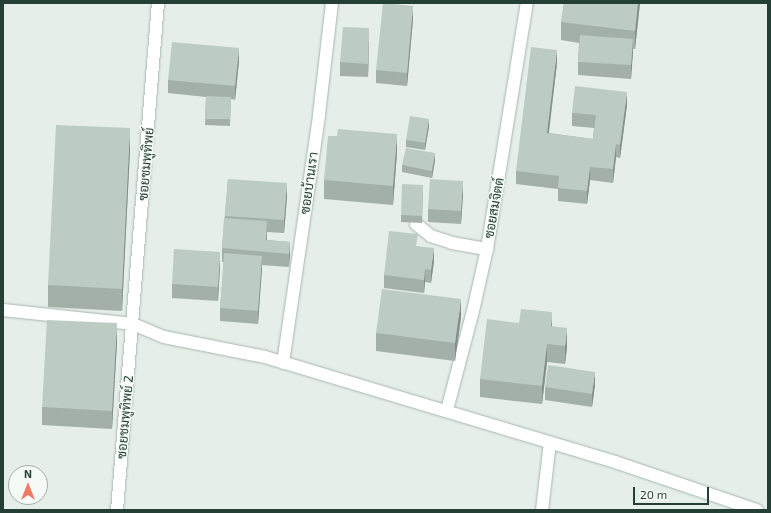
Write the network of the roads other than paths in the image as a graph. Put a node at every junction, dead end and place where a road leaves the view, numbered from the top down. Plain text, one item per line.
1 (158, 3) edge
2 (332, 3) edge
3 (527, 3) edge
4 (416, 224) dead end
5 (487, 249) junction
6 (3, 310) edge
7 (133, 324) junction
8 (284, 363) junction
9 (447, 410) junction
10 (550, 442) junction
11 (117, 510) edge
12 (542, 510) edge
13 (757, 510) edge

1 - 7 street, ซอยชมพูทิพย์
2 - 8 street, ซอยบ้านเรา
3 - 5 street, ซอยสมจิตต์
4 - 5 street
5 - 9 street, ซอยสมจิตต์
6 - 7 street
7 - 8 street
7 - 11 street, ซอยชมพูทิพย์ 2
8 - 9 street
9 - 10 street
10 - 12 street
10 - 13 street

